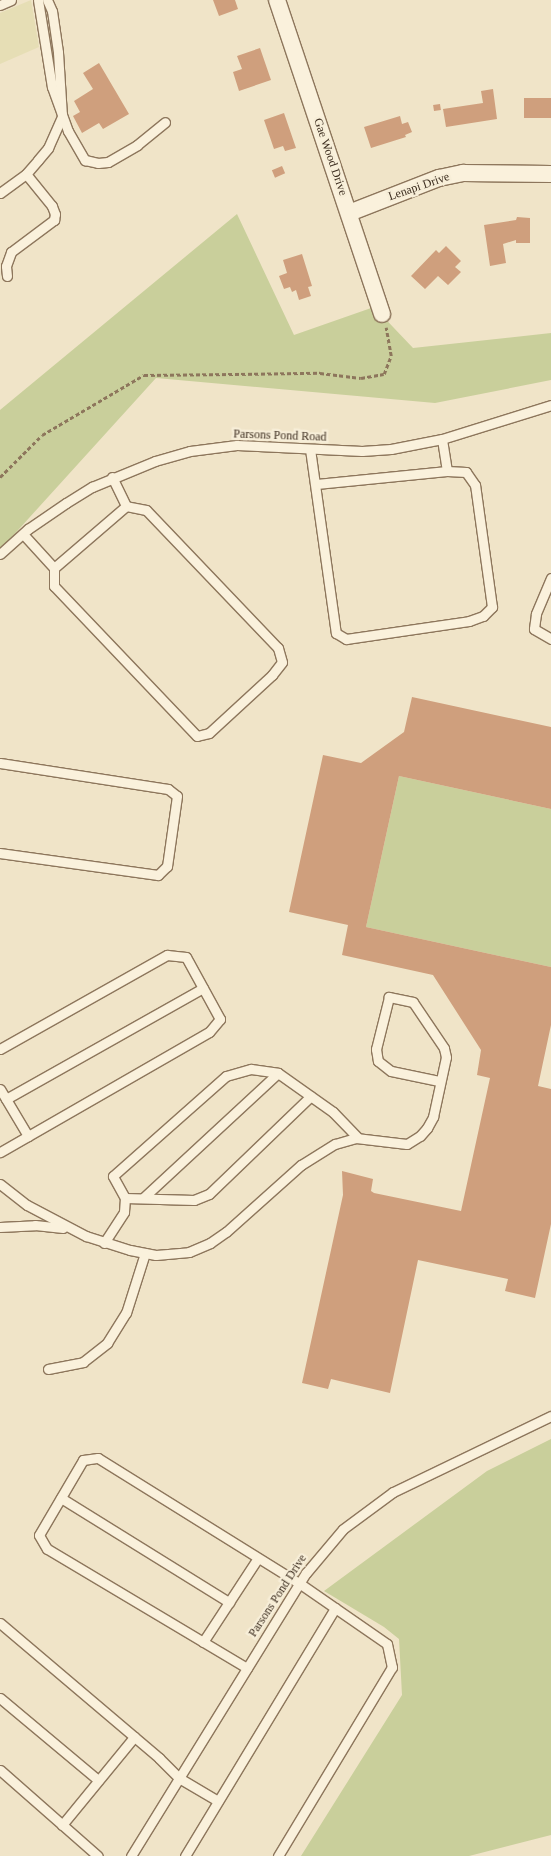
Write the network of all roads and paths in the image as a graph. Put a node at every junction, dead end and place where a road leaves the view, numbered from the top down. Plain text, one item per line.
1 (11, 0) edge
2 (38, 0) edge
3 (47, 0) edge
4 (277, 0) edge
5 (0, 5) edge
6 (62, 116) junction
7 (165, 122) dead end
8 (26, 174) junction
9 (551, 174) edge
10 (0, 193) edge
11 (349, 213) junction
12 (7, 276) dead end
13 (382, 314) joint
14 (551, 405) edge
15 (442, 439) junction
16 (310, 449) junction
17 (447, 471) junction
18 (0, 477) edge
19 (112, 477) junction
20 (316, 484) junction
21 (126, 506) junction
22 (23, 534) junction
23 (0, 554) edge
24 (54, 568) junction
25 (551, 578) edge
26 (551, 639) edge
27 (0, 763) edge
28 (0, 853) edge
29 (203, 988) junction
30 (0, 1049) edge
31 (278, 1073) junction
32 (439, 1081) junction
33 (0, 1089) edge
34 (311, 1096) junction
35 (6, 1099) junction
36 (28, 1136) junction
37 (358, 1138) junction
38 (0, 1152) edge
39 (0, 1184) edge
40 (125, 1198) junction
41 (144, 1198) junction
42 (0, 1227) edge
43 (71, 1230) junction
44 (104, 1243) junction
45 (145, 1253) junction
46 (48, 1370) dead end
47 (551, 1416) edge
48 (61, 1498) junction
49 (258, 1558) junction
50 (300, 1583) junction
51 (230, 1602) junction
52 (335, 1608) junction
53 (0, 1623) edge
54 (203, 1642) junction
55 (247, 1668) junction
56 (0, 1698) edge
57 (134, 1737) junction
58 (0, 1770) edge
59 (179, 1778) junction
60 (98, 1780) junction
61 (218, 1801) junction
62 (62, 1824) junction
63 (98, 1856) edge
64 (130, 1856) edge
65 (185, 1856) edge
66 (278, 1856) edge

1 - 5 lane
2 - 6 lane
3 - 6 lane
4 - 11 street, Gae Wood Drive
6 - 7 lane
6 - 8 lane
8 - 10 lane
8 - 12 lane
9 - 11 street, Lenapi Drive
11 - 13 street, Gae Wood Drive
13 - 18 path
14 - 15 lane, Parsons Pond Road
15 - 16 lane, Parsons Pond Road
15 - 17 lane
16 - 19 lane, Parsons Pond Road
16 - 20 lane
17 - 20 lane
17 - 20 lane
19 - 21 lane
19 - 22 lane, Parsons Pond Road
21 - 24 lane
21 - 24 lane
22 - 23 lane, Parsons Pond Road
22 - 24 lane
25 - 26 lane
27 - 28 lane
29 - 30 lane
29 - 35 lane
29 - 36 lane
31 - 34 lane
31 - 40 lane
31 - 41 lane
32 - 32 lane
32 - 37 lane
33 - 35 lane
34 - 37 lane
34 - 41 lane
35 - 36 lane
36 - 38 lane
37 - 45 lane
39 - 43 lane
40 - 41 lane
40 - 44 lane
42 - 43 lane
43 - 44 lane
44 - 45 lane
45 - 46 lane
47 - 50 lane, Parsons Pond Drive
48 - 49 lane
48 - 51 lane
48 - 54 lane
49 - 50 lane
49 - 51 lane
50 - 52 lane
50 - 55 lane, Parsons Pond Drive
51 - 54 lane
52 - 61 lane
52 - 66 lane
53 - 57 lane
54 - 55 lane
55 - 59 lane, Parsons Pond Drive
56 - 60 lane
57 - 59 lane
57 - 60 lane
58 - 62 lane
59 - 61 lane
59 - 64 lane, Parsons Pond Drive
60 - 62 lane
61 - 65 lane
62 - 63 lane

